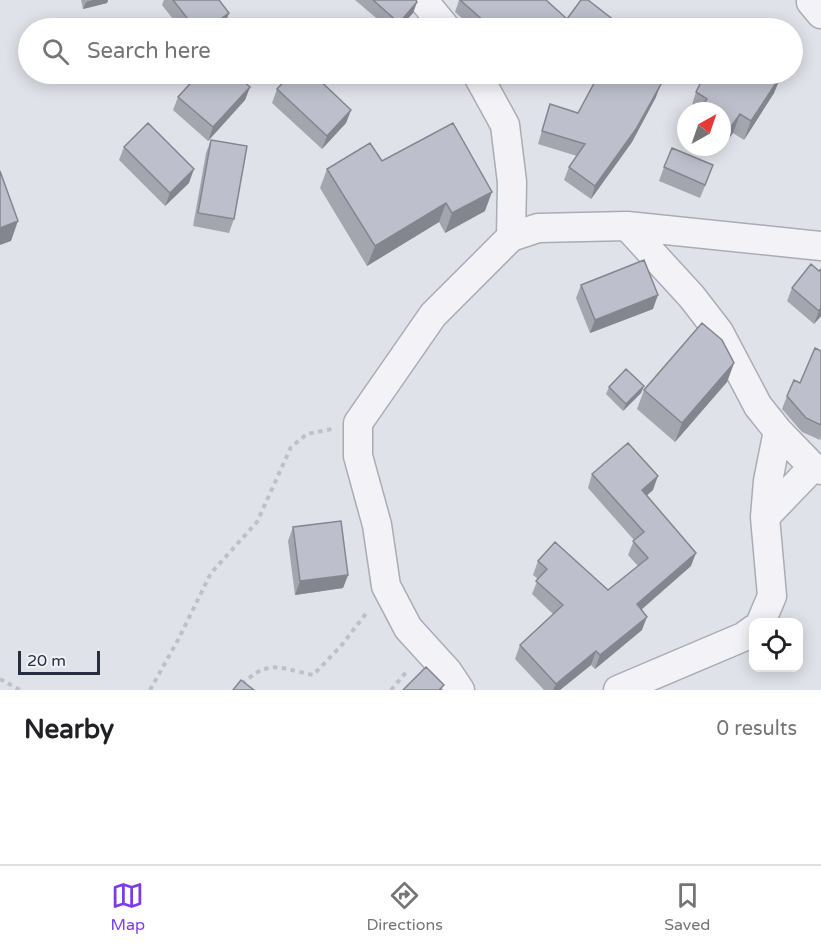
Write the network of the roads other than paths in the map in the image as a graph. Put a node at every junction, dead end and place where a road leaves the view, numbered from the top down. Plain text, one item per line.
1 (423, 0) edge
2 (438, 18) edge
3 (482, 84) edge
4 (627, 226) junction
5 (511, 237) junction
6 (821, 246) edge
7 (778, 431) junction
8 (817, 469) edge
9 (765, 517) junction
10 (763, 618) edge
11 (749, 632) edge
12 (460, 690) edge
13 (618, 690) edge

1 - 2 street
3 - 5 street
4 - 5 street
4 - 6 street
4 - 7 street
5 - 12 street
7 - 8 street
7 - 9 street
8 - 9 street
9 - 10 street
11 - 13 street

